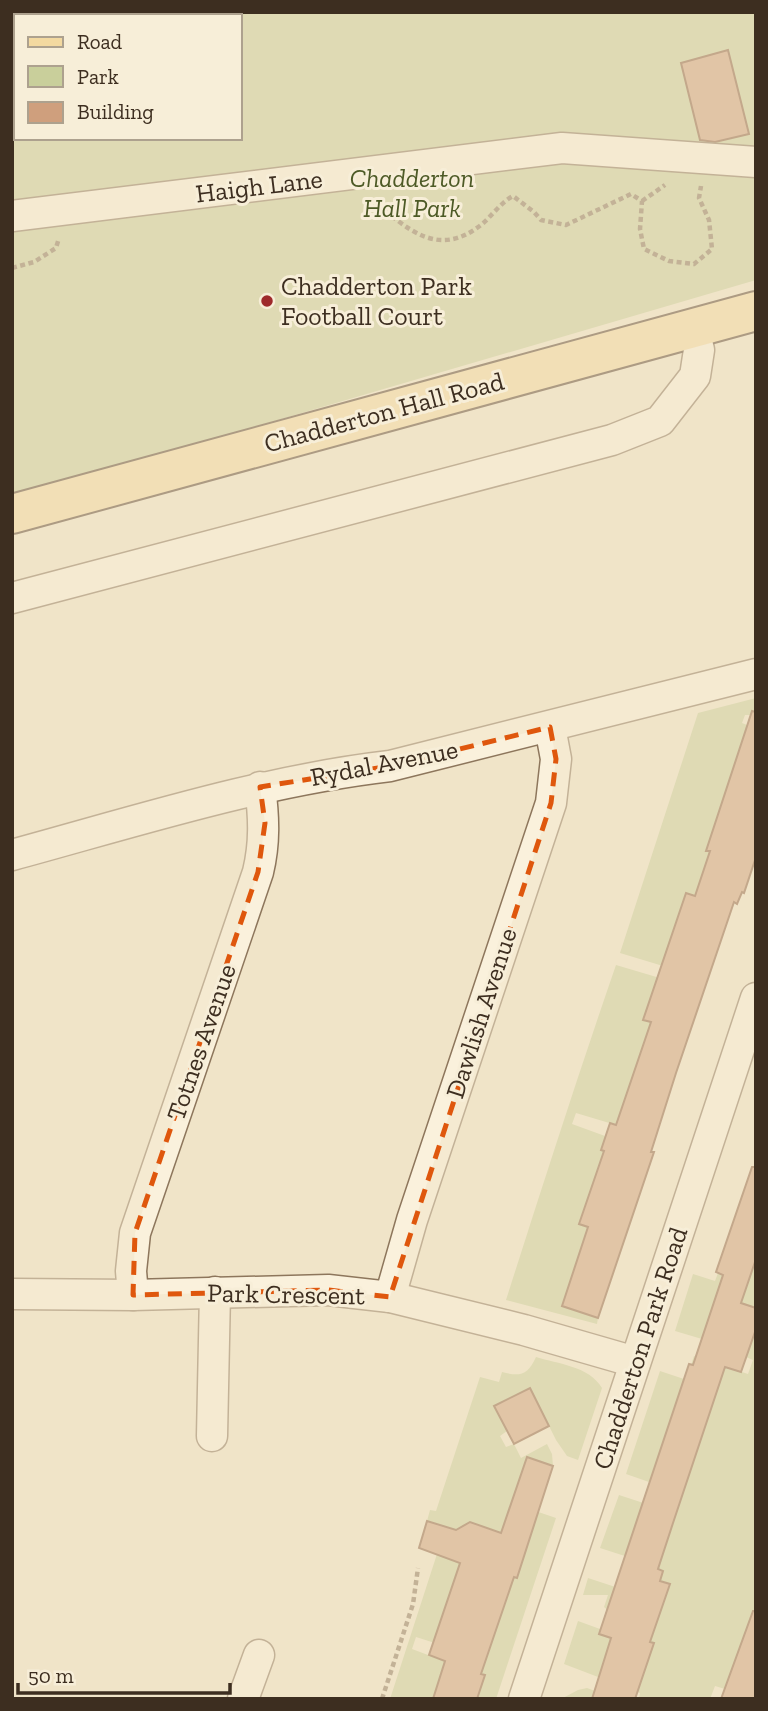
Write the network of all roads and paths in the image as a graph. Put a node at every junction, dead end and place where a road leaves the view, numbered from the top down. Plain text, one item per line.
1 (756, 162) edge
2 (364, 173) junction
3 (676, 178) dead end
4 (702, 181) dead end
5 (642, 201) junction
6 (67, 210) junction
7 (12, 216) edge
8 (12, 268) edge
9 (756, 311) edge
10 (694, 328) junction
11 (12, 514) edge
12 (12, 598) edge
13 (756, 674) edge
14 (550, 727) junction
15 (260, 787) junction
16 (12, 855) edge
17 (756, 998) edge
18 (215, 1292) junction
19 (12, 1294) edge
20 (133, 1295) junction
21 (390, 1297) junction
22 (635, 1362) junction
23 (212, 1436) dead end
24 (418, 1568) dead end
25 (259, 1655) dead end
26 (243, 1699) edge
27 (382, 1699) edge
28 (524, 1699) edge

1 - 2 street, Haigh Lane
2 - 5 path
2 - 6 street, Haigh Lane
3 - 5 path
4 - 5 path
6 - 7 street, Haigh Lane
6 - 8 path
9 - 10 main road, Chadderton Hall Road
10 - 11 main road, Chadderton Hall Road
10 - 12 street
13 - 14 street, Rydal Avenue
14 - 15 street, Rydal Avenue
14 - 21 street, Dawlish Avenue
15 - 16 street, Rydal Avenue
15 - 20 street, Totnes Avenue
17 - 22 street, Chadderton Park Road
18 - 20 street, Park Crescent
18 - 21 street, Park Crescent
18 - 23 street
19 - 20 street, Park Crescent
21 - 22 street, Park Crescent
22 - 28 street, Chadderton Park Road
24 - 27 path
25 - 26 street

